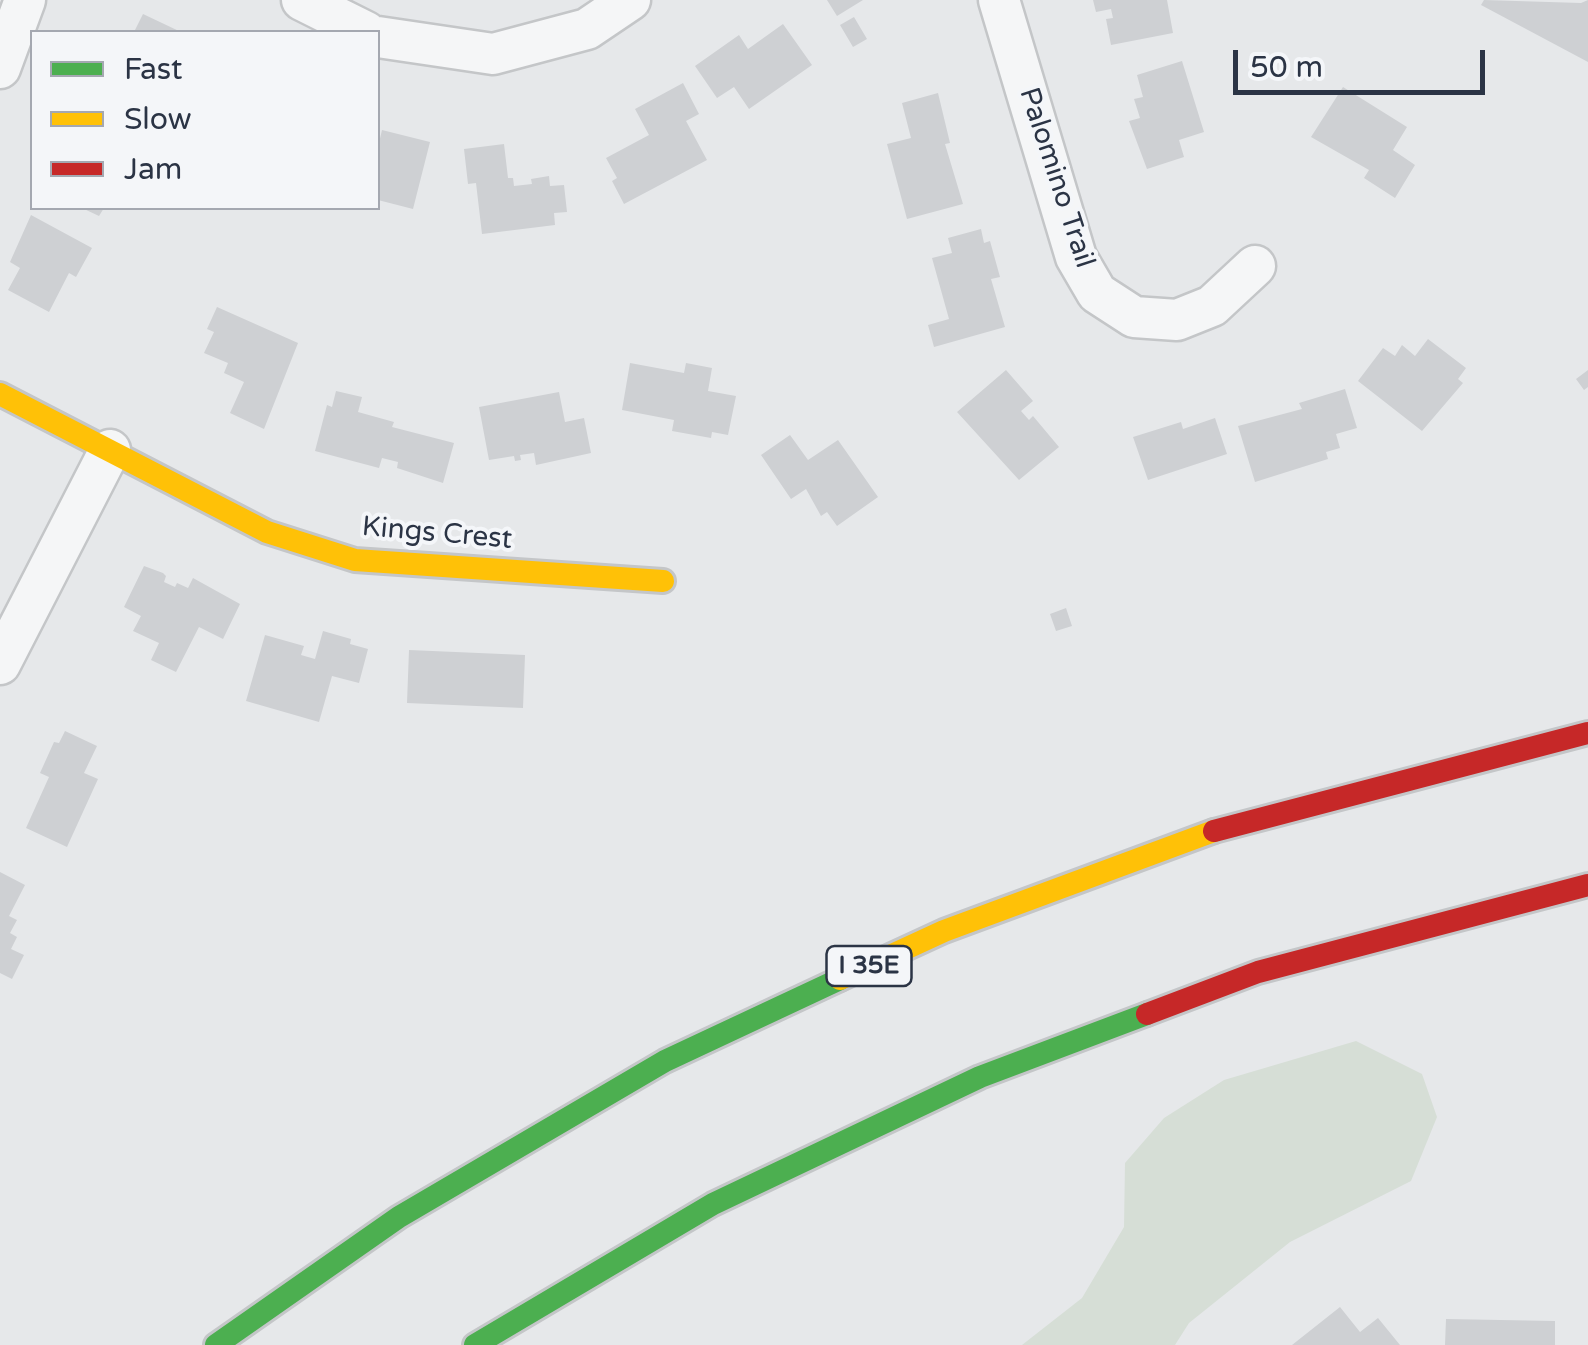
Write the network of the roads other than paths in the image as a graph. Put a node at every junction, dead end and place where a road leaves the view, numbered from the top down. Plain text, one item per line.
1 (25, 0) edge
2 (302, 0) edge
3 (630, 0) edge
4 (999, 0) edge
5 (362, 30) edge
6 (380, 37) edge
7 (0, 68) edge
8 (1256, 266) dead end
9 (0, 394) edge
10 (110, 450) junction
11 (663, 581) dead end
12 (0, 664) edge
13 (1588, 733) edge
14 (1588, 885) edge
15 (216, 1345) edge
16 (475, 1345) edge

1 - 7 street
2 - 5 street
3 - 6 street
4 - 8 street, Palomino Trail
9 - 10 main road, Kings Crest
10 - 11 main road, Kings Crest
10 - 12 street
13 - 15 main road, I 35E
14 - 16 main road

